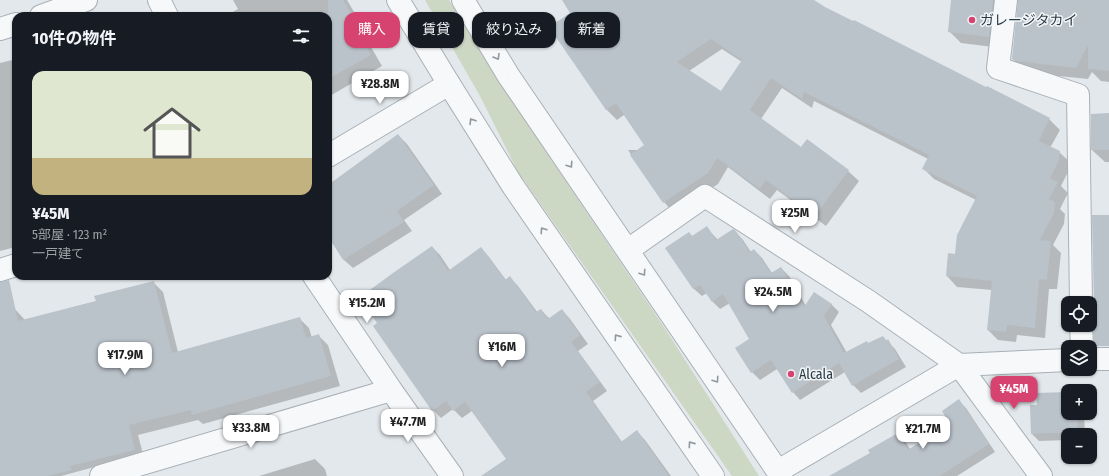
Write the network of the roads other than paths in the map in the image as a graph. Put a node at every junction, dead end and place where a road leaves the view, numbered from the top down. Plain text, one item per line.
1 (86, 0) edge
2 (159, 0) edge
3 (398, 0) edge
4 (463, 0) edge
5 (1006, 0) edge
6 (52, 12) edge
7 (165, 12) edge
8 (12, 25) edge
9 (0, 28) edge
10 (449, 84) junction
11 (332, 154) edge
12 (628, 250) junction
13 (12, 267) edge
14 (0, 270) edge
15 (317, 280) edge
16 (1081, 296) edge
17 (1109, 358) edge
18 (1097, 359) edge
19 (1061, 360) edge
20 (960, 365) junction
21 (391, 390) junction
22 (780, 474) edge
23 (101, 476) edge
24 (452, 476) edge
25 (714, 476) edge
26 (1041, 476) edge

1 - 6 street
2 - 7 street
3 - 10 street
4 -> 12 street
5 - 16 street
8 - 9 street
10 - 11 street
25 -> 10 street
12 - 20 street
12 -> 22 street
13 - 14 street
15 - 21 street
17 - 18 street
19 - 20 street
20 - 22 street
20 - 26 street
21 - 23 street
21 - 24 street

